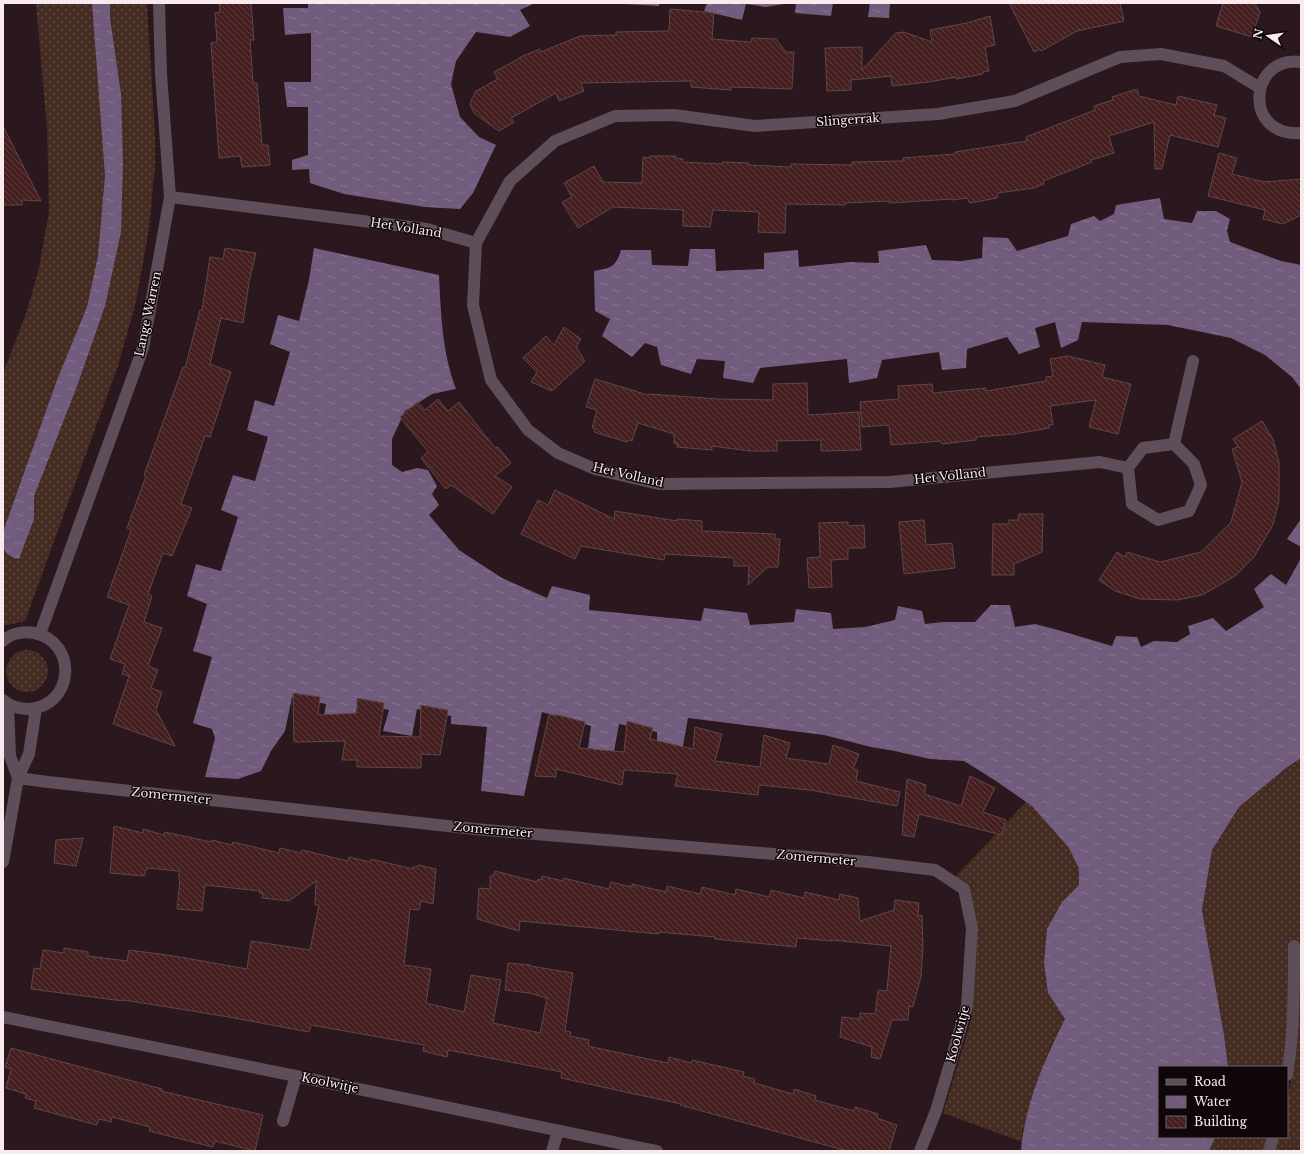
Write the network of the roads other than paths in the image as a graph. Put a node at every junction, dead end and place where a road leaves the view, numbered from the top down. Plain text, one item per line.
1 (159, 3) edge
2 (1301, 62) edge
3 (1260, 88) junction
4 (1301, 133) edge
5 (170, 197) junction
6 (476, 243) junction
7 (1193, 361) dead end
8 (1174, 444) junction
9 (1128, 468) junction
10 (40, 634) junction
11 (3, 641) edge
12 (5, 702) edge
13 (36, 708) junction
14 (18, 778) junction
15 (3, 862) edge
16 (964, 889) joint
17 (1294, 946) dead end
18 (3, 1017) edge
19 (1288, 1067) edge
20 (296, 1076) junction
21 (283, 1121) dead end
22 (558, 1131) junction
23 (1274, 1138) edge
24 (552, 1151) edge
25 (657, 1151) edge
26 (920, 1151) edge
27 (1269, 1151) edge

1 - 5 street, Lange Warren
2 - 3 street
3 - 4 street
3 - 6 street, Slingerrak
5 - 6 street, Het Volland
5 - 10 street, Lange Warren
6 - 9 street, Het Volland
7 - 8 street
8 - 9 street
8 - 9 street
10 - 11 street
10 - 13 street
12 - 13 street
12 - 14 street
13 - 14 street
14 - 15 street
14 - 16 street, Zomermeter
16 - 26 street, Koolwitje
17 - 19 street
18 - 20 street, Koolwitje
20 - 21 street
20 - 22 street, Koolwitje
22 - 24 street
22 - 25 street, Koolwitje
23 - 27 street

